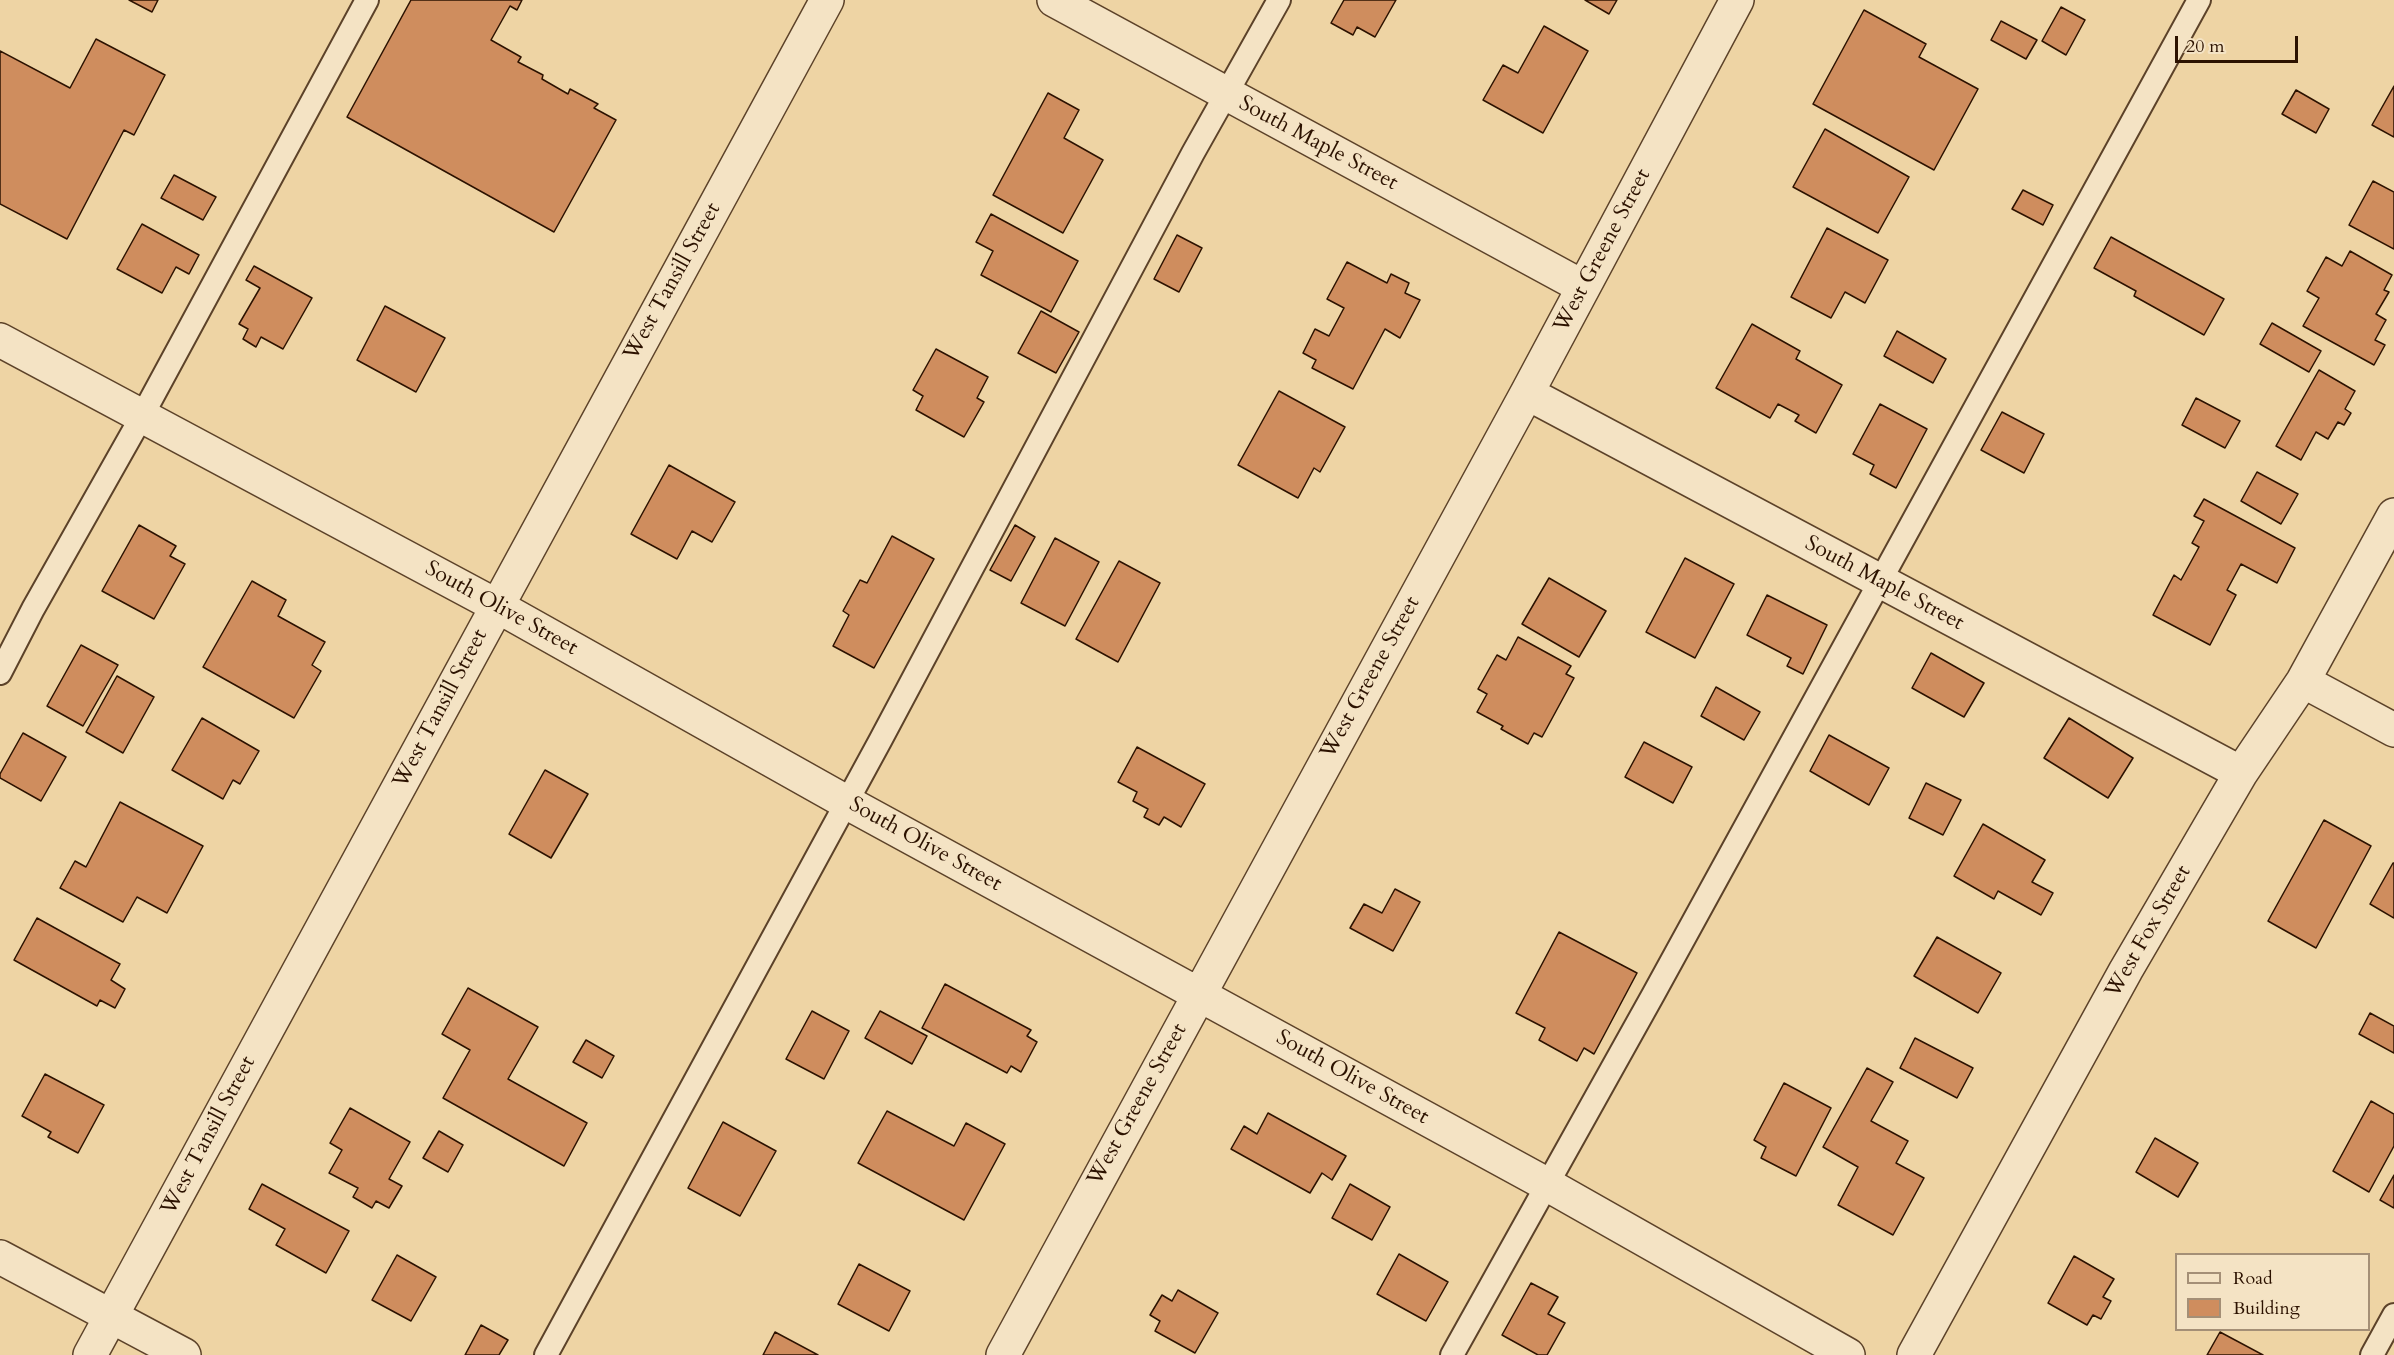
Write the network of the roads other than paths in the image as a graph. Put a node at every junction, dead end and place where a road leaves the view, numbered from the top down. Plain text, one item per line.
1 (367, 0) edge
2 (827, 0) edge
3 (1054, 0) edge
4 (1279, 0) edge
5 (1737, 0) edge
6 (2199, 0) edge
7 (1227, 94) junction
8 (1583, 287) junction
9 (0, 340) edge
10 (1527, 393) junction
11 (142, 416) junction
12 (2394, 515) edge
13 (1878, 581) junction
14 (497, 606) junction
15 (0, 673) edge
16 (2303, 681) junction
17 (2394, 730) edge
18 (2241, 773) junction
19 (846, 802) junction
20 (1199, 994) junction
21 (1548, 1185) junction
22 (0, 1257) edge
23 (2394, 1315) edge
24 (112, 1316) junction
25 (90, 1355) edge
26 (184, 1355) edge
27 (546, 1355) edge
28 (1003, 1355) edge
29 (1452, 1355) edge
30 (1848, 1355) edge
31 (1914, 1355) edge
32 (2372, 1355) edge

1 - 11 lane
2 - 14 street, West Tansill Street
3 - 7 street, South Maple Street
4 - 7 lane
5 - 8 street, West Greene Street
6 - 13 lane
7 - 8 street, South Maple Street
7 - 19 lane
8 - 10 street, West Greene Street
9 - 11 street, South Olive Street
10 - 13 street, South Maple Street
10 - 20 street, West Greene Street
11 - 14 street, South Olive Street
11 - 15 lane
12 - 16 street, West Fox Street
13 - 18 street, South Maple Street
13 - 21 lane
14 - 19 street, South Olive Street
14 - 24 street, West Tansill Street
16 - 17 street
16 - 18 street, West Fox Street
18 - 31 street, West Fox Street
19 - 20 street, South Olive Street
19 - 27 lane
20 - 21 street, South Olive Street
20 - 28 street, West Greene Street
21 - 29 lane
21 - 30 street, South Olive Street
22 - 24 street
23 - 32 lane
24 - 25 street, West Tansill Street
24 - 26 street

